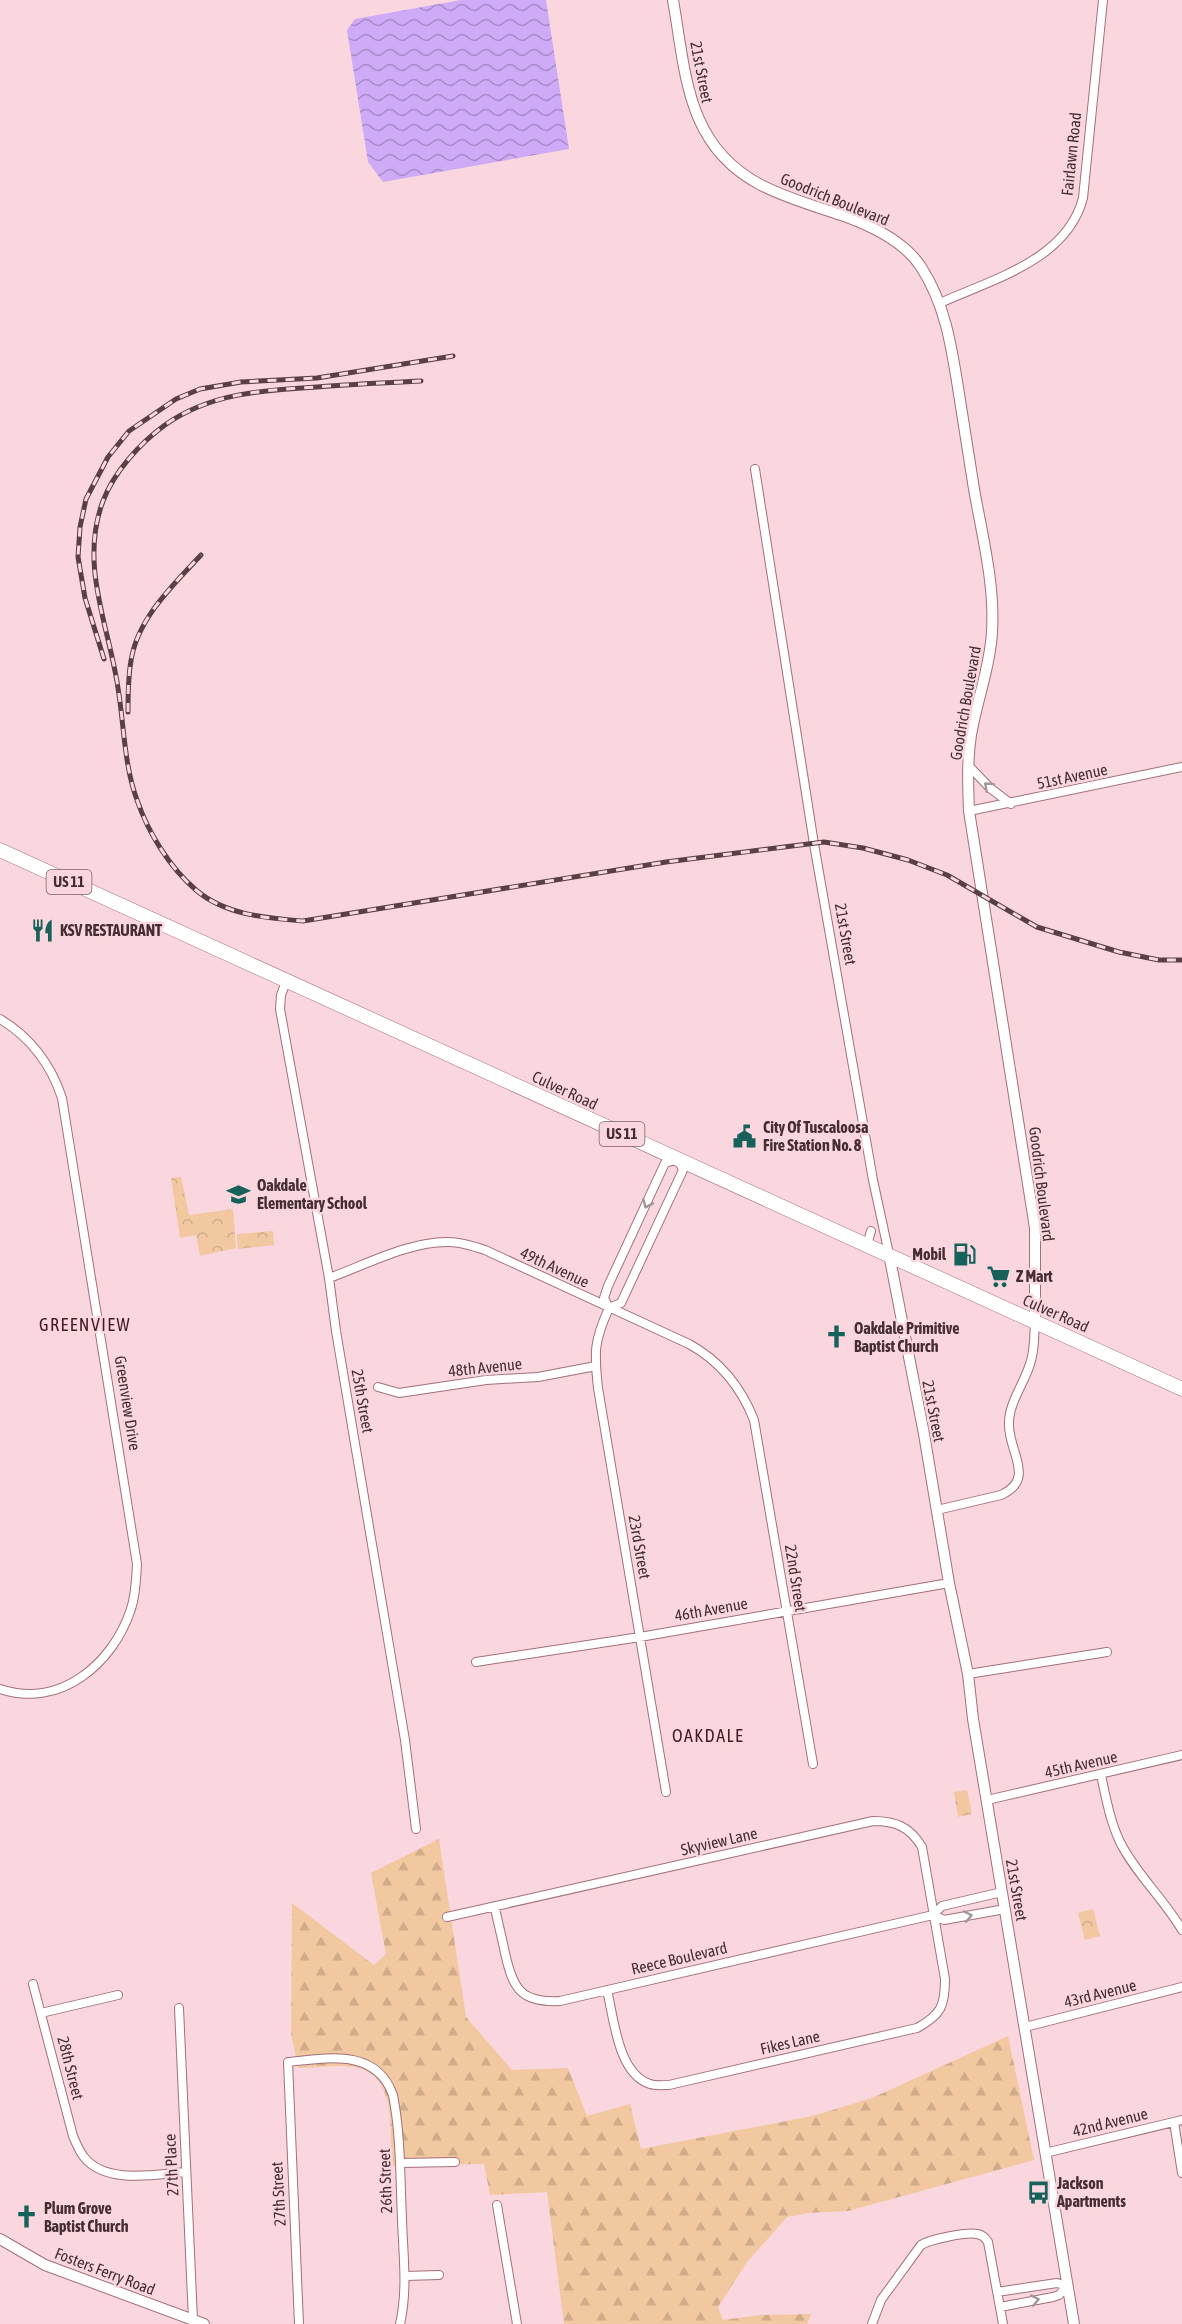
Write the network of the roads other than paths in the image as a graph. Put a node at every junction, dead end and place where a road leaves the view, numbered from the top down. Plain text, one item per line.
1 (673, 0) edge
2 (1103, 0) edge
3 (738, 172) joint
4 (940, 303) junction
5 (755, 469) dead end
6 (968, 765) junction
7 (1182, 767) edge
8 (1011, 804) junction
9 (969, 811) junction
10 (0, 850) edge
11 (287, 980) junction
12 (0, 1019) edge
13 (678, 1159) junction
14 (871, 1231) dead end
15 (867, 1245) junction
16 (889, 1254) junction
17 (329, 1278) junction
18 (609, 1308) junction
19 (1035, 1322) junction
20 (596, 1366) junction
21 (378, 1388) dead end
22 (1182, 1389) edge
23 (745, 1400) joint
24 (937, 1510) junction
25 (950, 1583) junction
26 (785, 1611) junction
27 (640, 1637) junction
28 (1107, 1652) dead end
29 (476, 1662) dead end
30 (968, 1674) junction
31 (0, 1689) edge
32 (1182, 1755) edge
33 (813, 1764) dead end
34 (1101, 1775) junction
35 (666, 1792) dead end
36 (987, 1800) junction
37 (416, 1828) dead end
38 (1002, 1892) junction
39 (495, 1908) junction
40 (1005, 1909) junction
41 (933, 1914) junction
42 (447, 1917) dead end
43 (1182, 1930) edge
44 (33, 1984) dead end
45 (1182, 1987) edge
46 (607, 1990) junction
47 (118, 1995) dead end
48 (179, 2008) dead end
49 (41, 2013) junction
50 (1025, 2027) junction
51 (288, 2062) joint
52 (1178, 2121) edge
53 (1045, 2153) junction
54 (455, 2162) dead end
55 (400, 2163) junction
56 (186, 2172) junction
57 (1182, 2173) edge
58 (497, 2205) dead end
59 (0, 2239) edge
60 (439, 2275) dead end
61 (405, 2276) junction
62 (1067, 2286) junction
63 (997, 2292) junction
64 (1000, 2307) junction
65 (198, 2322) edge
66 (299, 2324) edge
67 (400, 2324) edge
68 (517, 2324) edge
69 (872, 2324) edge
70 (1003, 2324) edge
71 (1074, 2324) edge

1 - 3 street, 21st Street
2 - 4 street, Fairlawn Road
3 - 4 street, Goodrich Boulevard
4 - 6 street, Goodrich Boulevard
5 - 16 street, 21st Street
8 -> 6 street
6 - 9 street, Goodrich Boulevard
7 - 8 street, 51st Avenue
8 - 9 street, 51st Avenue
9 - 19 street, Goodrich Boulevard
10 - 11 main road, Culver Road / US 11
11 - 13 main road, Culver Road / US 11
11 - 17 street, 25th Street
12 - 31 street, Greenview Drive
13 - 15 main road, Culver Road / US 11
13 - 18 street, 23rd Street
13 -> 18 street, 23rd Street
14 - 15 street
15 - 16 main road, Culver Road / US 11
16 - 19 main road, Culver Road / US 11
16 - 24 street, 21st Street
17 - 18 street, 49th Avenue
17 - 37 street, 25th Street
18 - 20 street, 23rd Street
18 - 23 street, 49th Avenue
19 - 22 main road, Culver Road / US 11
19 - 24 street
20 - 21 street, 48th Avenue
20 - 27 street, 23rd Street
23 - 26 street, 22nd Street
24 - 25 street, 21st Street
25 - 26 street, 46th Avenue
25 - 30 street, 21st Street
26 - 27 street, 46th Avenue
26 - 33 street, 22nd Street
27 - 29 street, 46th Avenue
27 - 35 street, 23rd Street
28 - 30 street
30 - 36 street, 21st Street
32 - 34 street, 45th Avenue
34 - 36 street, 45th Avenue
34 - 43 street
36 - 38 street, 21st Street
38 - 40 street, 21st Street
38 - 41 street, Reece Boulevard
39 - 41 street, Skyview Lane
39 - 42 street, Skyview Lane
39 - 46 street, Reece Boulevard
41 -> 40 street, Reece Boulevard
40 - 50 street, 21st Street
41 - 46 street, Reece Boulevard
41 - 46 street, Fikes Lane
44 - 49 street, 28th Street
45 - 50 street, 43rd Avenue
47 - 49 street
48 - 56 street, 27th Place
49 - 56 street, 28th Street
50 - 53 street, 21st Street
51 - 55 street, 26th Street
51 - 66 street, 27th Street
52 - 53 street, 42nd Avenue
52 - 57 street
53 - 62 street, 21st Street
54 - 55 street
55 - 61 street, 26th Street
56 - 65 street, 27th Place
58 - 68 street
59 - 65 street, Fosters Ferry Road
60 - 61 street
61 - 67 street, 26th Street
62 - 63 street
64 -> 62 street
62 - 71 street, 21st Street
63 - 64 street
63 - 69 street
64 - 70 street

